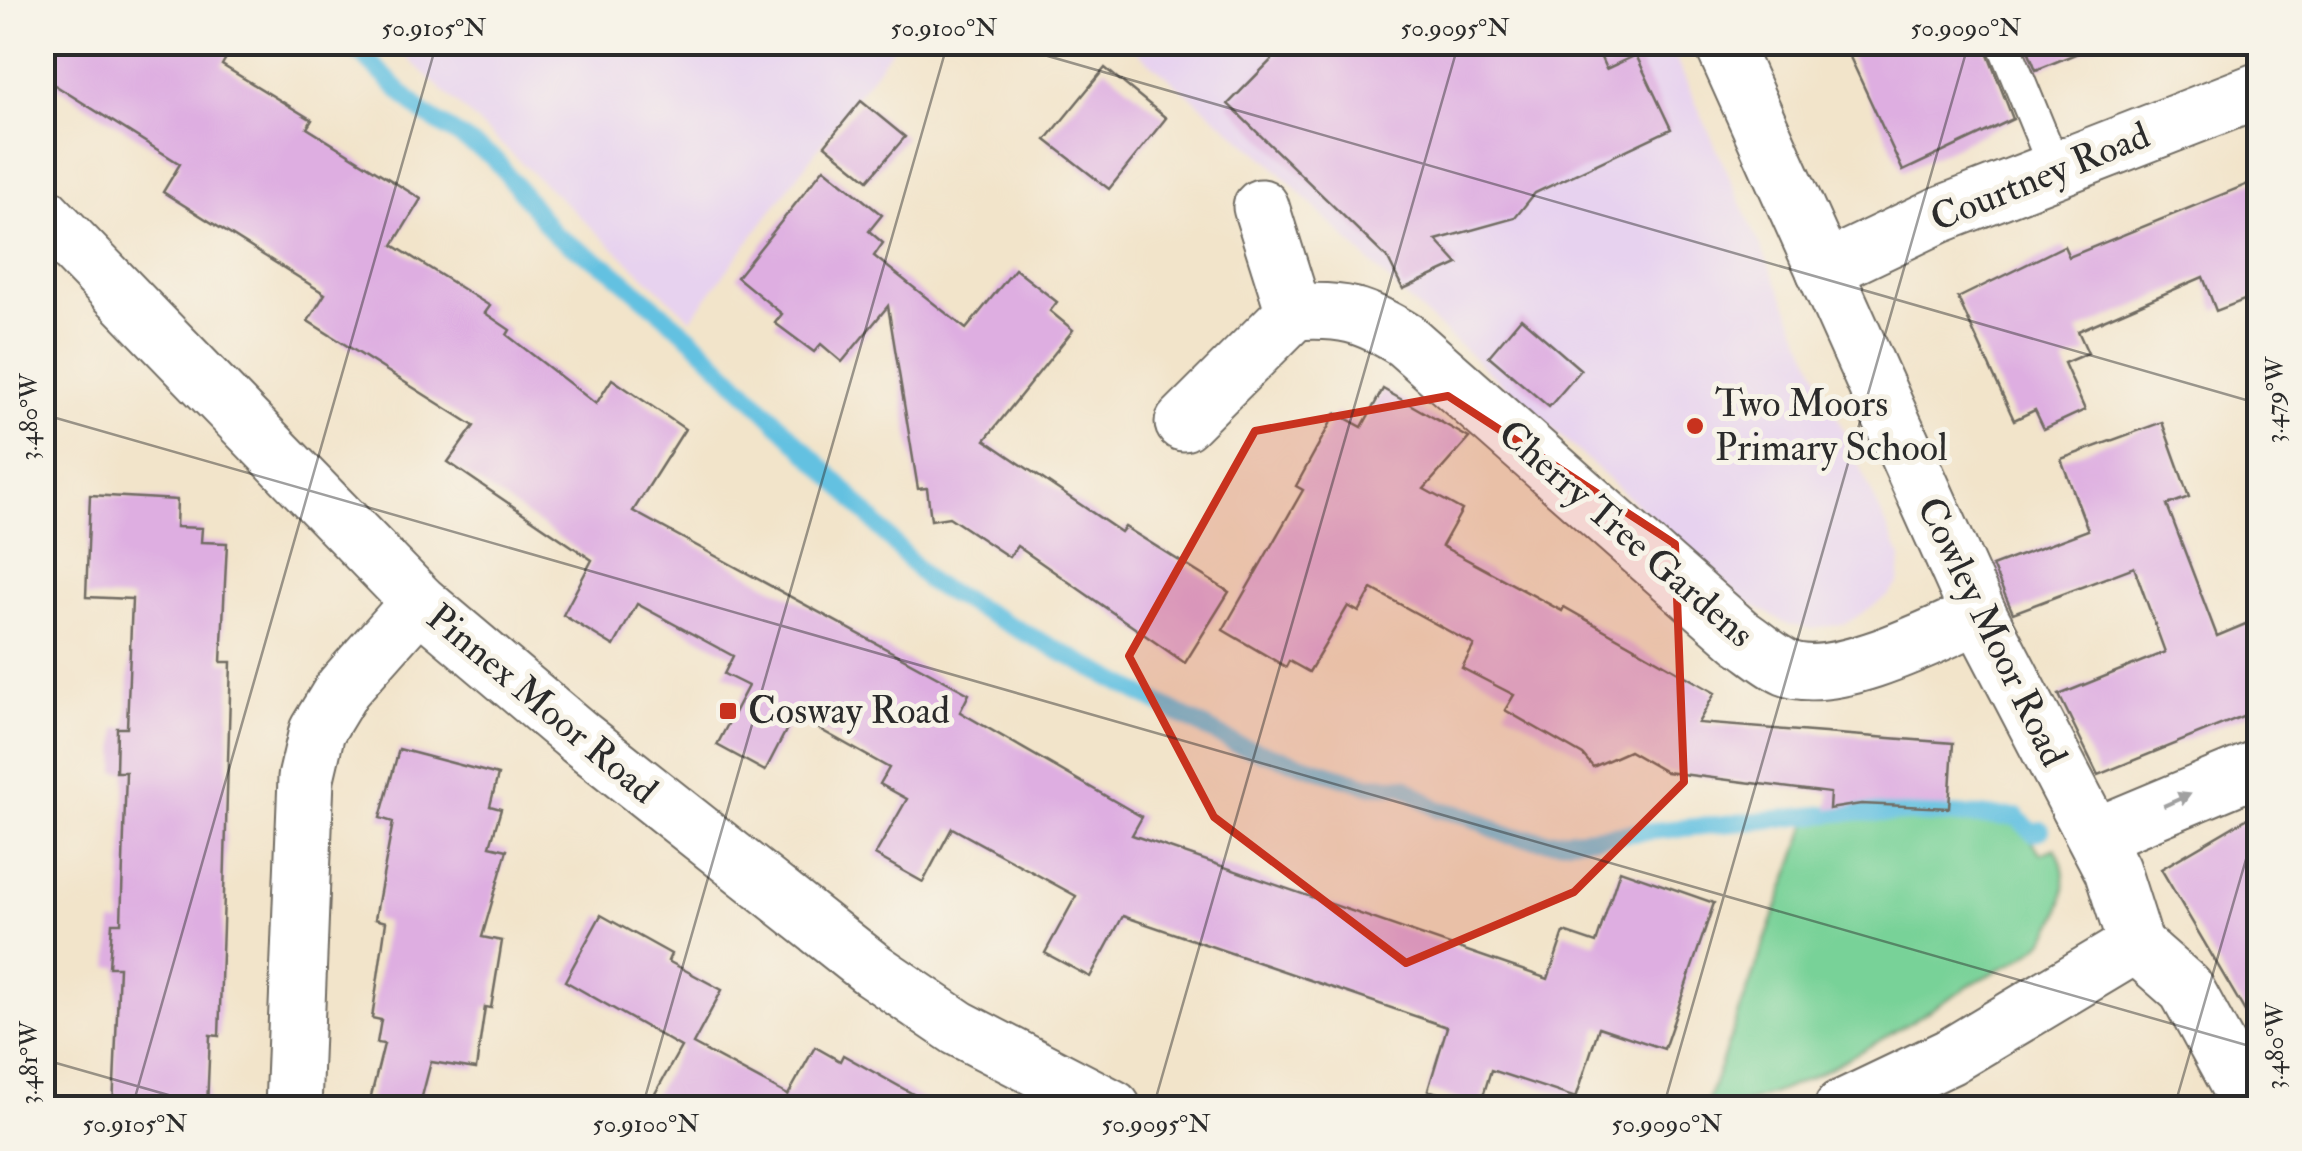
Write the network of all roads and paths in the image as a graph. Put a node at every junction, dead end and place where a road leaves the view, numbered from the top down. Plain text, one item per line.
1 (1722, 42) edge
2 (2003, 42) edge
3 (2260, 90) edge
4 (2056, 170) junction
5 (1261, 207) dead end
6 (42, 213) edge
7 (1824, 270) junction
8 (1294, 312) junction
9 (1183, 423) dead end
10 (419, 602) junction
11 (1980, 616) junction
12 (2260, 767) edge
13 (2095, 836) junction
14 (2136, 945) junction
15 (293, 1108) edge
16 (1113, 1108) edge
17 (1842, 1108) edge
18 (2251, 1108) edge

1 - 7 street, Cowley Moor Road
2 - 4 lane
3 - 4 street, Courtney Road
4 - 7 street, Courtney Road
5 - 8 street
6 - 10 street, Pinnex Moor Road
7 - 11 street, Cowley Moor Road
8 - 9 street
8 - 11 street, Cherry Tree Gardens
10 - 15 street
10 - 16 street, Pinnex Moor Road
11 - 13 street, Cowley Moor Road
13 -> 12 street
13 - 14 street, Cowley Moor Road
14 - 17 street
14 - 18 street

